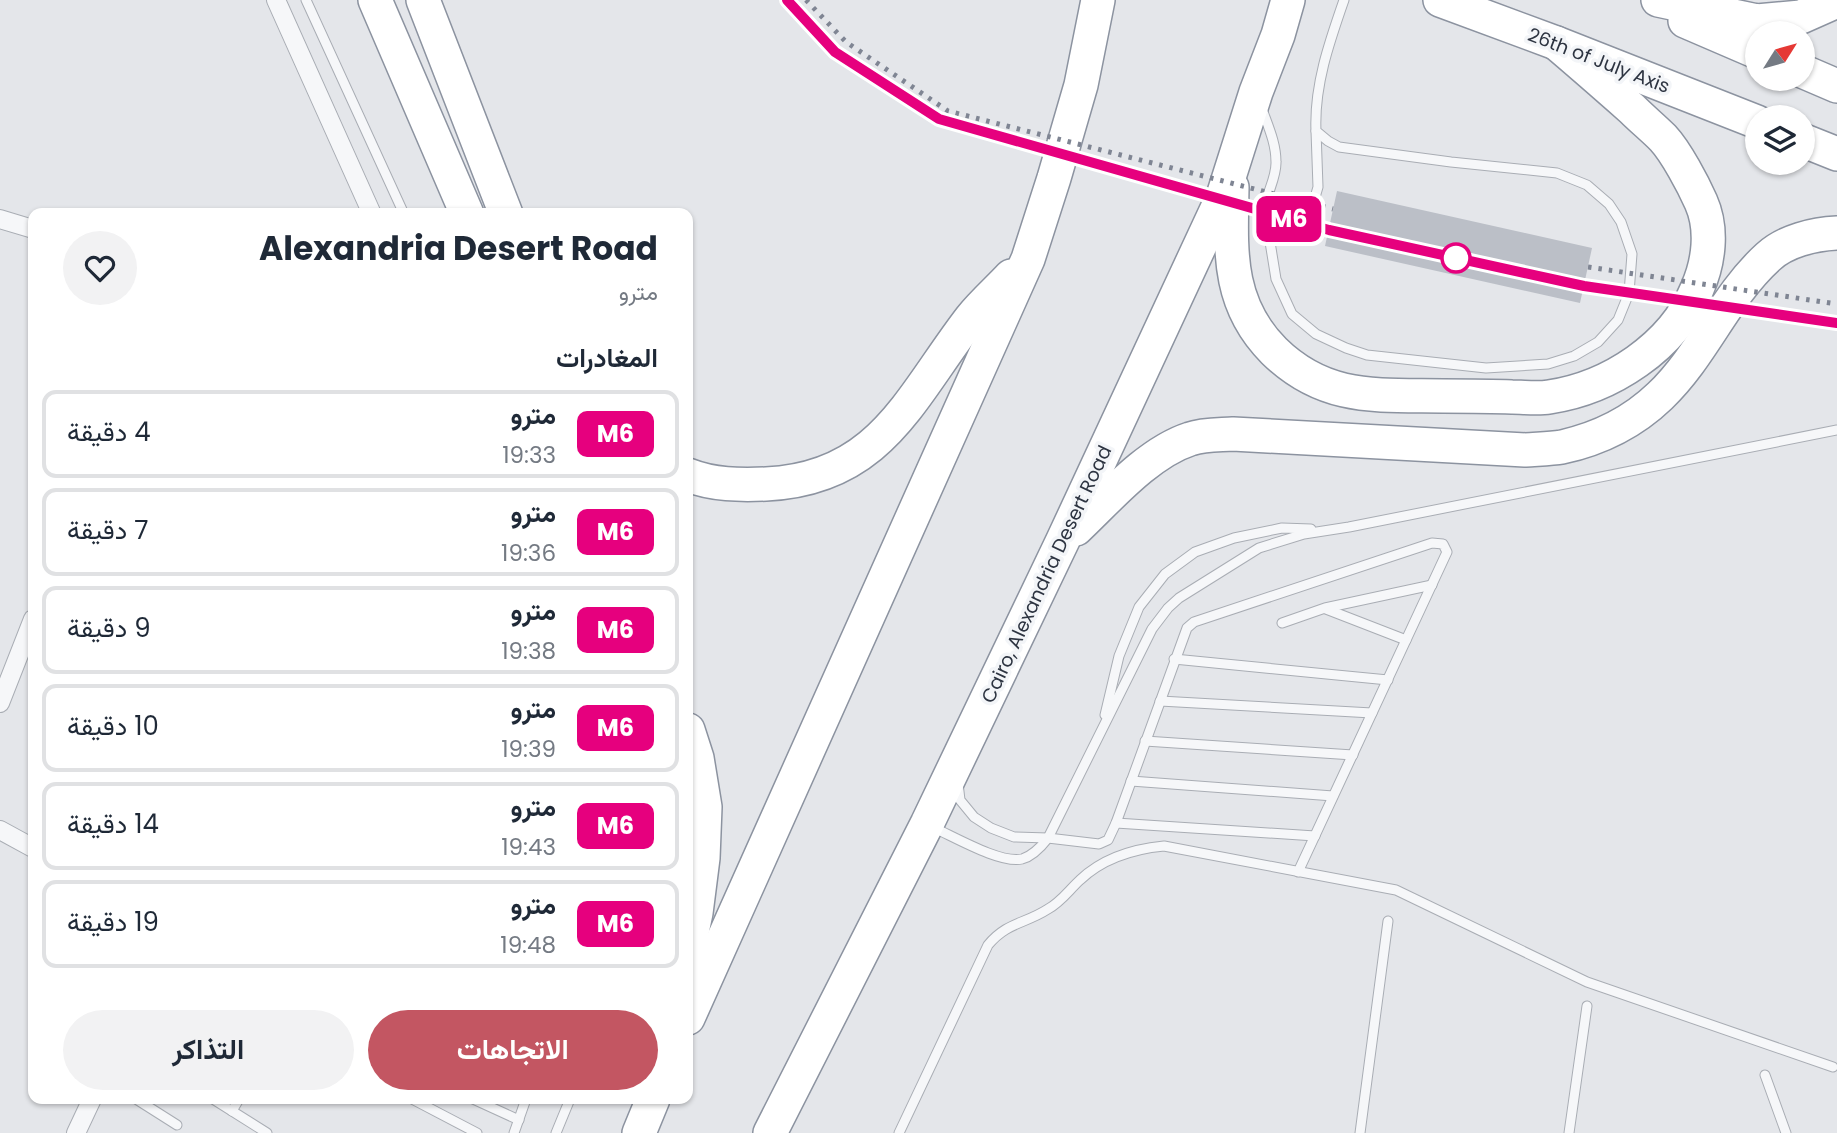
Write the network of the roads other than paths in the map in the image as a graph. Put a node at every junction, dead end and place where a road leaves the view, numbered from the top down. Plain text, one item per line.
1 (276, 0) edge
2 (306, 0) edge
3 (375, 0) edge
4 (423, 0) edge
5 (1098, 0) edge
6 (1288, 0) edge
7 (1344, 0) edge
8 (1440, 0) edge
9 (1637, 0) edge
10 (1658, 0) edge
11 (1837, 1) edge
12 (1556, 43) junction
13 (1745, 47) edge
14 (1815, 77) edge
15 (1837, 86) edge
16 (1256, 92) junction
17 (1745, 117) edge
18 (1315, 131) junction
19 (1815, 145) edge
20 (1837, 154) edge
21 (1233, 167) junction
22 (369, 208) edge
23 (401, 208) edge
24 (464, 208) edge
25 (504, 208) edge
26 (1270, 218) junction
27 (0, 219) edge
28 (28, 227) edge
29 (1837, 233) edge
30 (1028, 259) junction
31 (1837, 430) edge
32 (693, 477) edge
33 (1326, 529) junction
34 (1063, 540) junction
35 (1432, 585) junction
36 (1325, 608) junction
37 (1282, 623) dead end
38 (28, 632) edge
39 (1406, 640) junction
40 (1174, 659) junction
41 (1388, 680) junction
42 (1160, 701) junction
43 (0, 703) edge
44 (1372, 713) junction
45 (1101, 731) junction
46 (1145, 741) junction
47 (693, 748) edge
48 (1353, 755) junction
49 (955, 764) junction
50 (1131, 781) junction
51 (1334, 796) junction
52 (1116, 822) junction
53 (927, 824) junction
54 (0, 830) edge
55 (1315, 836) junction
56 (1048, 838) junction
57 (28, 845) edge
58 (1298, 872) junction
59 (1388, 921) dead end
60 (693, 927) edge
61 (1587, 1006) dead end
62 (693, 1007) edge
63 (1833, 1067) dead end
64 (1765, 1075) dead end
65 (90, 1104) edge
66 (144, 1104) edge
67 (221, 1104) edge
68 (236, 1104) edge
69 (422, 1104) edge
70 (484, 1104) edge
71 (524, 1104) edge
72 (568, 1104) edge
73 (651, 1104) edge
74 (232, 1111) junction
75 (519, 1120) junction
76 (177, 1125) dead end
77 (76, 1133) edge
78 (267, 1133) edge
79 (477, 1133) edge
80 (514, 1133) edge
81 (556, 1133) edge
82 (639, 1133) edge
83 (770, 1133) edge
84 (899, 1133) edge
85 (1360, 1133) edge
86 (1569, 1133) edge
87 (1786, 1133) edge

1 - 22 street
2 - 23 lane
3 - 24 highway
4 - 25 highway
5 - 30 highway
6 - 16 highway, Cairo, Alexandria Desert Road
7 - 18 lane
8 - 12 highway, 26th of July Axis
9 - 13 highway
10 - 11 highway
12 - 17 highway, 26th of July Axis
12 - 21 highway
14 - 15 highway
16 - 21 highway, Cairo, Alexandria Desert Road
16 - 26 lane
18 - 26 lane
18 - 26 lane
19 - 20 highway
21 - 34 highway, Cairo, Alexandria Desert Road
27 - 28 street
29 - 34 highway
30 - 32 highway
30 - 62 highway
31 - 33 lane
33 - 45 lane
33 - 45 lane
34 - 49 highway, Cairo, Alexandria Desert Road
35 - 36 lane
35 - 39 lane
35 - 40 lane
36 - 37 lane
36 - 39 lane
38 - 43 street
39 - 41 lane
40 - 41 lane
40 - 42 lane
41 - 44 lane
42 - 44 lane
42 - 46 lane
44 - 48 lane
45 - 56 lane
46 - 48 lane
46 - 50 lane
47 - 60 highway
48 - 51 lane
49 - 53 highway, Cairo, Alexandria Desert Road
49 - 56 lane
50 - 51 lane
50 - 52 lane
51 - 55 lane
52 - 55 lane
52 - 56 lane
53 - 56 lane
53 - 83 highway, Cairo, Alexandria Desert Road
54 - 57 street
55 - 58 lane
58 - 63 lane
58 - 84 lane
59 - 85 lane
61 - 86 lane
64 - 87 lane
65 - 77 street
66 - 76 lane
67 - 74 lane
68 - 74 lane
69 - 79 lane
70 - 75 lane
71 - 75 lane
72 - 81 lane
73 - 82 highway
74 - 78 lane
75 - 80 lane

